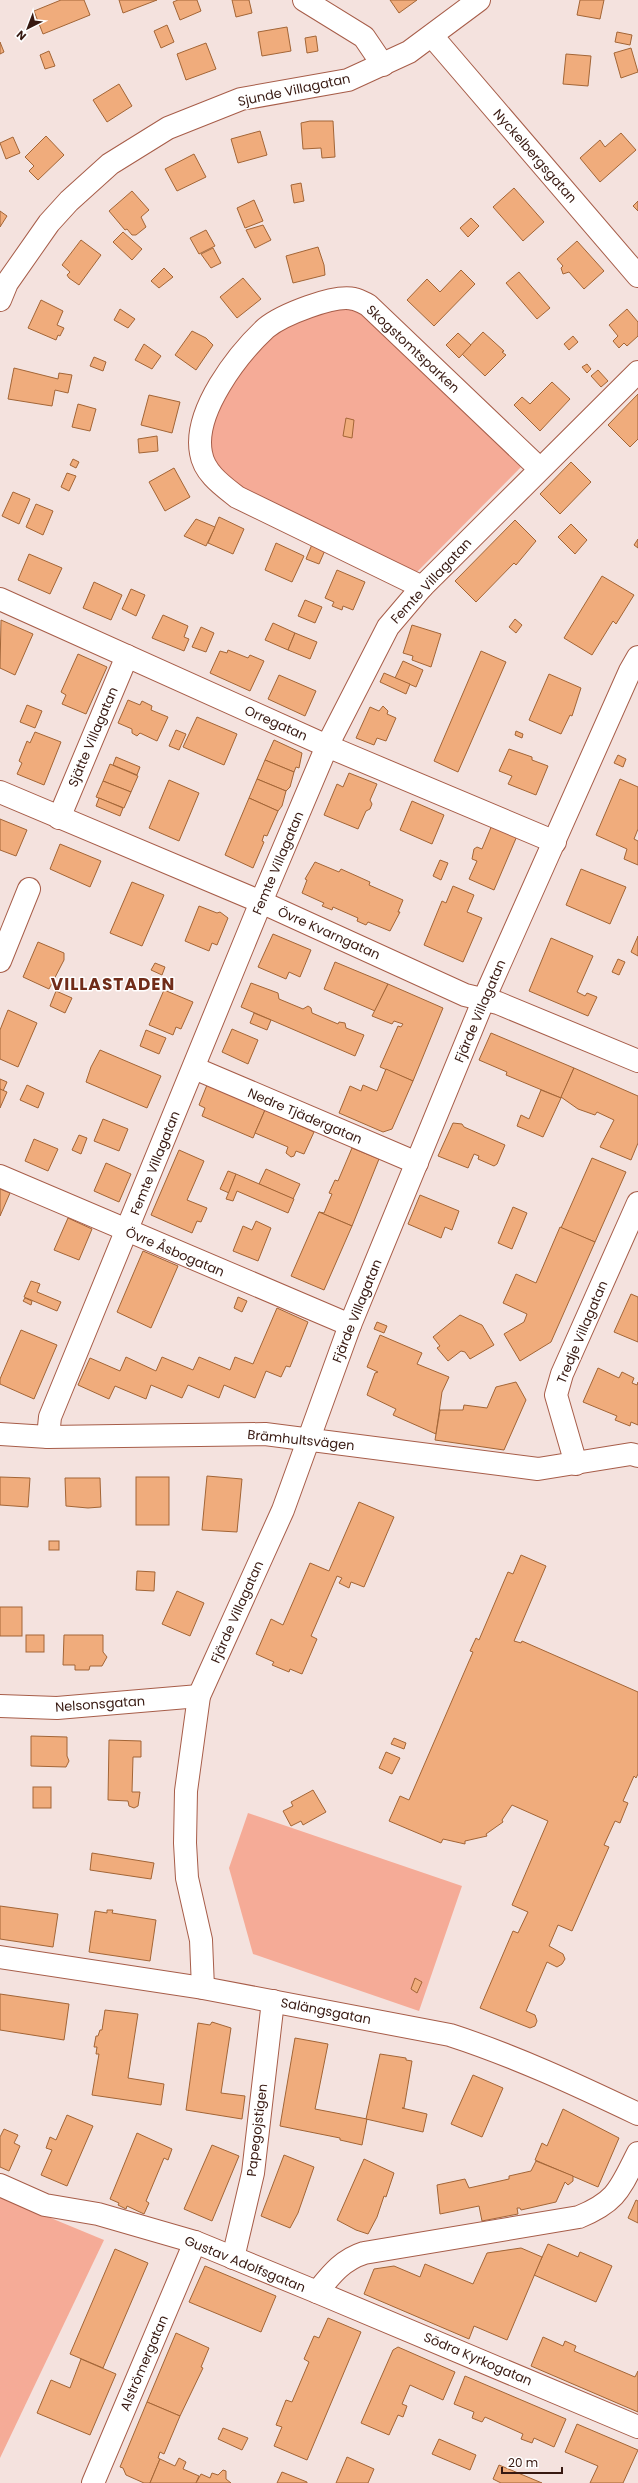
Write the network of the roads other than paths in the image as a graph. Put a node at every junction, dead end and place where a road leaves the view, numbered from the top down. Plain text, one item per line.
1 (304, 0) edge
2 (479, 0) edge
3 (432, 36) junction
4 (383, 65) junction
5 (638, 276) edge
6 (2, 288) edge
7 (638, 372) edge
8 (540, 468) junction
9 (422, 587) junction
10 (0, 599) edge
11 (126, 656) junction
12 (638, 657) edge
13 (327, 746) junction
14 (0, 792) edge
15 (59, 818) junction
16 (555, 842) junction
17 (29, 889) dead end
18 (261, 902) junction
19 (0, 961) edge
20 (484, 999) junction
21 (638, 1061) edge
22 (194, 1068) junction
23 (417, 1163) junction
24 (0, 1176) edge
25 (638, 1203) edge
26 (127, 1232) junction
27 (350, 1325) junction
28 (0, 1434) edge
29 (48, 1436) junction
30 (309, 1440) junction
31 (638, 1456) edge
32 (576, 1464) junction
33 (199, 1696) junction
34 (0, 1706) edge
35 (0, 1957) edge
36 (203, 1988) junction
37 (273, 2001) junction
38 (638, 2114) edge
39 (638, 2153) edge
40 (0, 2185) edge
41 (195, 2242) junction
42 (233, 2258) junction
43 (317, 2292) junction
44 (638, 2427) edge
45 (100, 2481) edge

1 - 4 street
2 - 3 street, Sjunde Villagatan
3 - 4 street, Sjunde Villagatan
3 - 5 street, Nyckelbergsgatan
4 - 6 street, Sjunde Villagatan
7 - 8 street, Femte Villagatan
8 - 9 street, Femte Villagatan
8 - 9 street, Skogstomtsparken
9 - 13 street, Femte Villagatan
10 - 11 street, Orregatan
11 - 13 street, Orregatan
11 - 15 street, Sjätte Villagatan
12 - 16 street, Fjärde Villagatan
13 - 16 street, Orregatan
13 - 18 street, Femte Villagatan
14 - 15 street, Övre Kvarngatan
15 - 18 street, Övre Kvarngatan
16 - 20 street, Fjärde Villagatan
17 - 19 street
18 - 20 street, Övre Kvarngatan
18 - 22 street, Femte Villagatan
20 - 21 street, Övre Kvarngatan
20 - 23 street, Fjärde Villagatan
22 - 23 street, Nedre Tjädergatan
22 - 26 street, Femte Villagatan
23 - 27 street, Fjärde Villagatan
24 - 26 street, Övre Åsbogatan
25 - 32 street, Tredje Villagatan
26 - 27 street, Övre Åsbogatan
26 - 29 street, Femte Villagatan
27 - 30 street, Fjärde Villagatan
28 - 29 street, Brämhultsvägen
29 - 30 street, Brämhultsvägen
30 - 32 street, Brämhultsvägen
30 - 33 street, Fjärde Villagatan
31 - 32 street, Brämhultsvägen
33 - 34 street, Nelsonsgatan
33 - 36 street, Fjärde Villagatan
35 - 36 street, Salängsgatan
36 - 37 street, Salängsgatan
37 - 38 street, Salängsgatan
37 - 42 street, Papegojstigen
39 - 43 street, Gustav Adolfsgatan
40 - 41 street, Gustav Adolfsgatan
41 - 42 street, Gustav Adolfsgatan
41 - 45 street, Alströmergatan
42 - 43 street, Gustav Adolfsgatan
43 - 44 street, Södra Kyrkogatan

